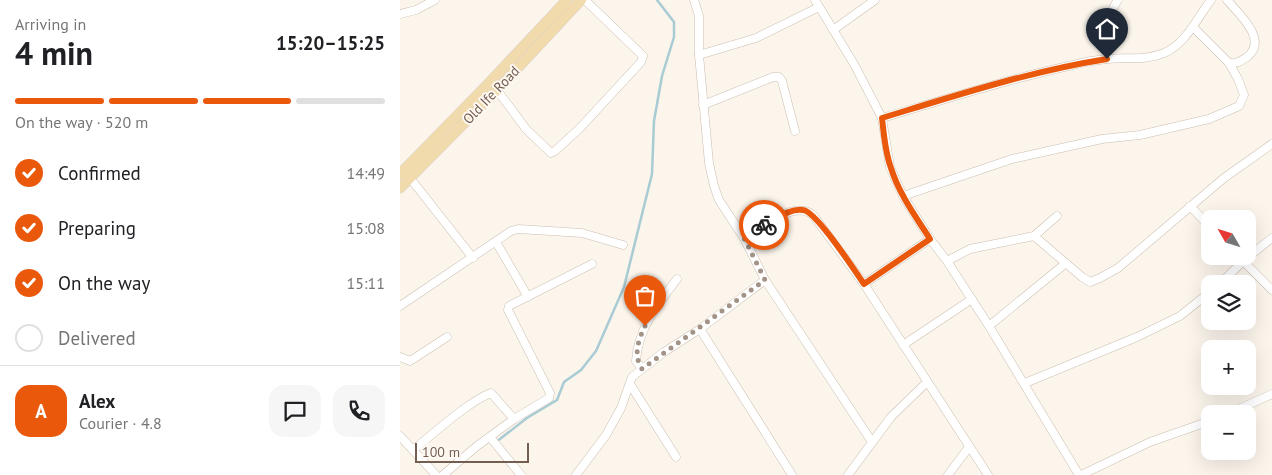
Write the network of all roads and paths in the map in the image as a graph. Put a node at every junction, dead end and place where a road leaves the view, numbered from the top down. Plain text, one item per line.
1 (435, 0) edge
2 (567, 0) edge
3 (581, 0) edge
4 (585, 0) edge
5 (694, 0) edge
6 (814, 0) edge
7 (875, 0) edge
8 (1106, 0) edge
9 (1118, 0) edge
10 (1212, 0) edge
11 (1227, 0) edge
12 (819, 7) junction
13 (1112, 7) junction
14 (400, 14) edge
15 (1193, 27) junction
16 (833, 30) junction
17 (699, 55) junction
18 (1107, 59) junction
19 (1229, 63) junction
20 (497, 90) junction
21 (703, 105) junction
22 (882, 118) junction
23 (449, 131) junction
24 (794, 131) dead end
25 (1272, 144) edge
26 (405, 176) edge
27 (400, 188) edge
28 (903, 196) junction
29 (1190, 206) junction
30 (1057, 216) dead end
31 (1201, 218) edge
32 (1034, 236) junction
33 (744, 238) junction
34 (1272, 238) edge
35 (930, 239) junction
36 (496, 242) junction
37 (623, 244) dead end
38 (1256, 249) edge
39 (473, 258) junction
40 (947, 260) junction
41 (1066, 263) junction
42 (592, 264) dead end
43 (1236, 265) edge
44 (1247, 265) edge
45 (1228, 275) edge
46 (677, 279) dead end
47 (765, 280) junction
48 (864, 284) junction
49 (1272, 290) edge
50 (528, 297) junction
51 (972, 299) junction
52 (1201, 299) edge
53 (400, 306) edge
54 (989, 326) junction
55 (700, 328) junction
56 (447, 337) dead end
57 (903, 344) junction
58 (400, 357) edge
59 (642, 369) junction
60 (927, 382) junction
61 (1025, 383) junction
62 (630, 384) junction
63 (1272, 394) edge
64 (1248, 405) edge
65 (514, 419) junction
66 (1201, 424) edge
67 (400, 436) edge
68 (490, 437) junction
69 (872, 442) junction
70 (969, 447) junction
71 (413, 450) junction
72 (676, 457) dead end
73 (1091, 473) edge
74 (436, 475) edge
75 (443, 475) edge
76 (521, 475) edge
77 (576, 475) edge
78 (792, 475) edge
79 (848, 475) edge
80 (948, 475) edge
81 (988, 475) edge
82 (1080, 475) edge

1 - 14 street
2 - 23 main road, Old Ife Road
3 - 20 main road, Old Ife Road
4 - 20 street
5 - 17 street
6 - 12 street
7 - 16 street
8 - 13 street
9 - 13 street
10 - 15 street
11 - 19 street
12 - 16 street
12 - 17 street
13 - 18 street
15 - 18 street
15 - 19 street
16 - 22 street
17 - 21 street
18 - 22 street
19 - 28 street
20 - 23 main road, Old Ife Road
21 - 24 street
21 - 33 street
22 - 28 street
23 - 26 main road, Old Ife Road
25 - 29 street
26 - 27 main road, Old Ife Road
26 - 39 street
28 - 35 street
29 - 31 street
29 - 41 street
30 - 32 street
32 - 40 street
32 - 41 street
33 - 47 street
33 - 48 street
34 - 38 street
35 - 40 street
35 - 48 street
36 - 37 street
36 - 39 street
36 - 50 street
39 - 53 street
40 - 51 street
41 - 54 street
42 - 50 street
43 - 45 street
44 - 49 street
46 - 59 street
47 - 55 street
47 - 69 street
48 - 57 street
50 - 65 street
51 - 54 street
51 - 57 street
52 - 61 street
54 - 61 street
55 - 59 street
55 - 78 street
56 - 58 street
57 - 60 street
59 - 62 street
60 - 69 street
60 - 70 street
61 - 82 street
62 - 72 street
62 - 77 street
63 - 64 street
65 - 68 street
65 - 71 street
66 - 73 street
67 - 71 street
68 - 75 street
68 - 76 street
69 - 79 street
70 - 80 street
70 - 81 street
71 - 74 street
73 - 82 street

